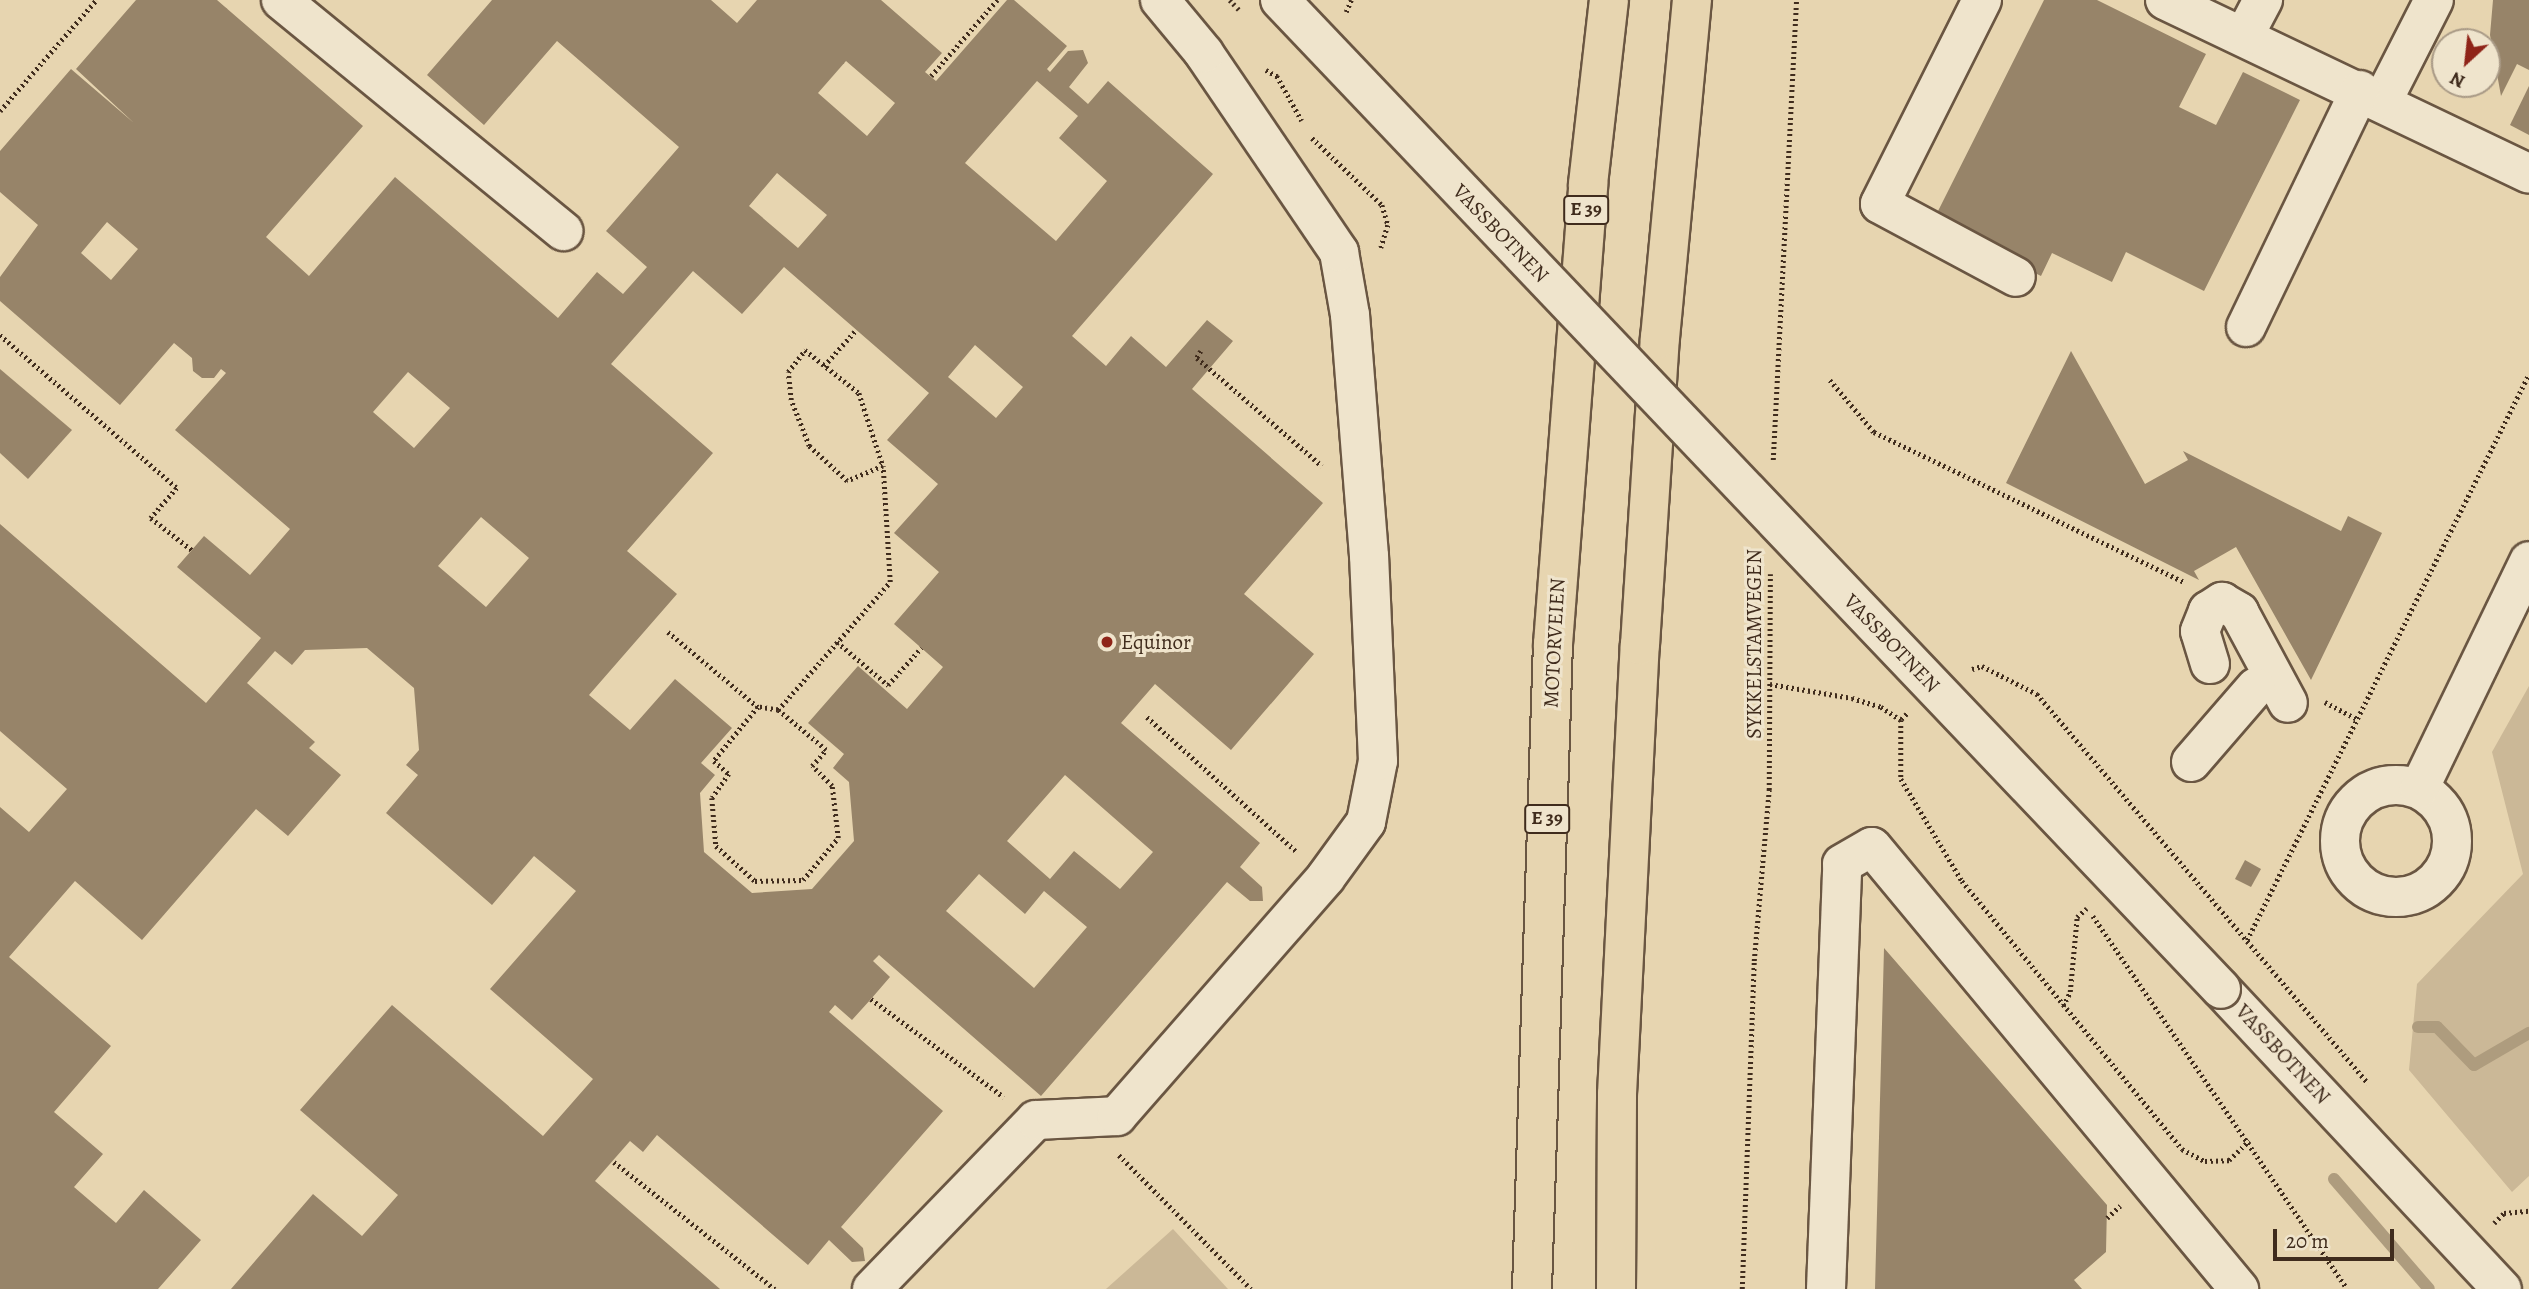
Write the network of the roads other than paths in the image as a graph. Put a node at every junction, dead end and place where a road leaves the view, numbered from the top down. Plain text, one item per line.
1 (281, 0) edge
2 (1160, 0) edge
3 (1280, 0) edge
4 (1609, 0) edge
5 (1692, 0) edge
6 (1982, 0) edge
7 (2165, 0) edge
8 (2263, 0) edge
9 (2434, 0) edge
10 (2225, 21) edge
11 (2371, 95) junction
12 (2529, 174) edge
13 (563, 231) dead end
14 (2016, 277) dead end
15 (2246, 327) dead end
16 (2529, 561) edge
17 (2210, 664) dead end
18 (2191, 762) dead end
19 (2419, 789) dead end
20 (1617, 1234) junction
21 (872, 1289) edge
22 (1532, 1289) edge
23 (1616, 1289) edge
24 (1626, 1289) edge
25 (1826, 1289) edge
26 (2239, 1289) edge
27 (2502, 1289) edge

1 - 13 street
2 - 21 street
3 - 27 street, VASSBOTNEN, bridge
4 - 22 highway, MOTORVEIEN / E 39
5 - 20 highway
6 - 14 street
7 - 10 street
8 - 10 street
9 - 11 street
10 - 11 street
11 - 12 street
11 - 15 street
16 - 19 street
17 - 18 street
20 - 23 highway
20 - 24 highway
25 - 26 street

